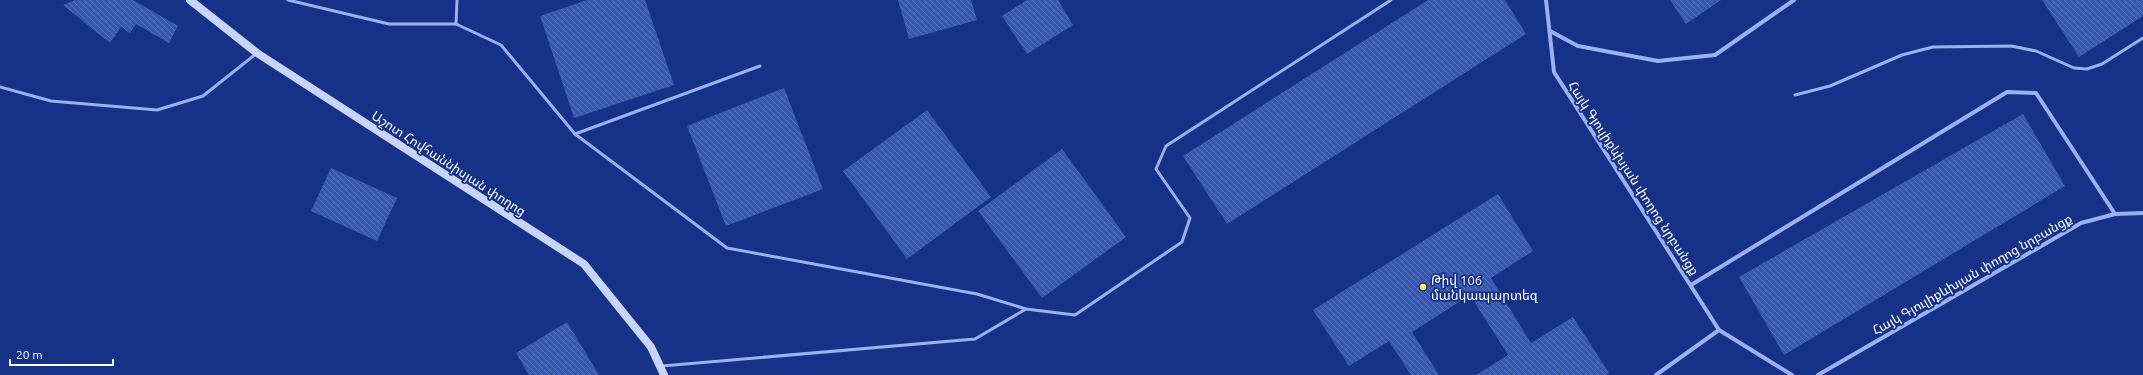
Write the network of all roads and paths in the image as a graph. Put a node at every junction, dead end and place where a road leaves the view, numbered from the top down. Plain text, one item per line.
1 (190, 0) edge
2 (288, 0) edge
3 (457, 0) edge
4 (1391, 0) edge
5 (1546, 0) edge
6 (1794, 0) edge
7 (456, 24) junction
8 (1550, 31) junction
9 (2143, 38) edge
10 (257, 53) junction
11 (760, 66) dead end
12 (0, 88) edge
13 (1795, 95) dead end
14 (576, 134) junction
15 (2143, 213) edge
16 (2115, 214) junction
17 (1691, 285) junction
18 (1026, 309) junction
19 (1719, 330) junction
20 (660, 366) junction
21 (664, 375) edge
22 (1656, 375) edge
23 (1792, 375) edge
24 (1818, 375) edge

1 - 10 street, Աշոտ Հովհաննիսյան փողոց
2 - 7 lane
3 - 7 lane
4 - 18 lane
5 - 8 street, Հայկ Գյուլիքևխյան փողոց նրբանցք
6 - 8 street
7 - 14 lane
8 - 17 street, Հայկ Գյուլիքևխյան փողոց նրբանցք
9 - 13 lane
10 - 12 lane
10 - 20 street, Աշոտ Հովհաննիսյան փողոց
11 - 14 lane
14 - 18 lane
15 - 16 street, Հայկ Գյուլիքևխյան փողոց նրբանցք
16 - 17 street
16 - 24 street, Հայկ Գյուլիքևխյան փողոց նրբանցք
17 - 19 street, Հայկ Գյուլիքևխյան փողոց նրբանցք
18 - 20 lane
19 - 22 street
19 - 23 street, Հայկ Գյուլիքևխյան փողոց նրբանցք
20 - 21 street, Աշոտ Հովհաննիսյան փողոց

